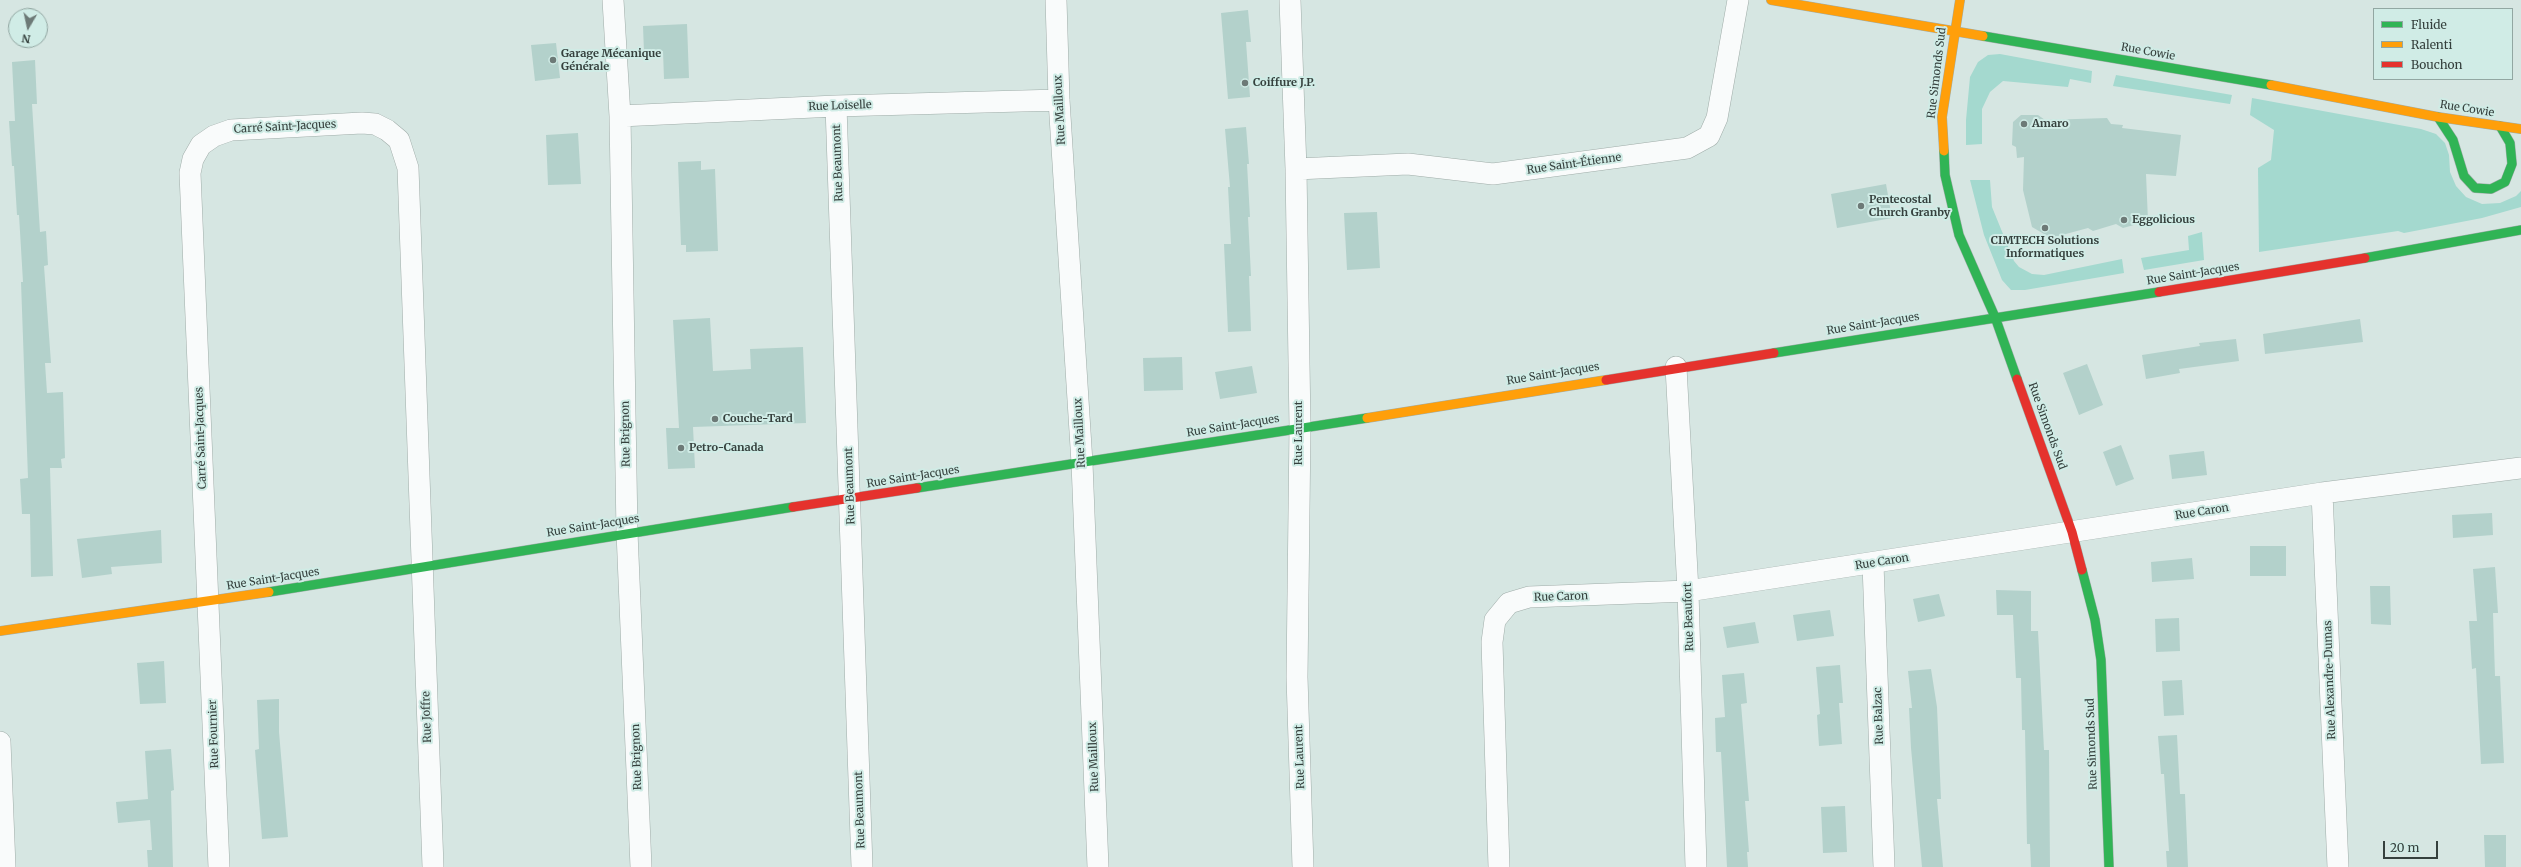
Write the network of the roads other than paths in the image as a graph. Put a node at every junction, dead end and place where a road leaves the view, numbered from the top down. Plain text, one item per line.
1 (613, 0) edge
2 (1056, 0) edge
3 (1290, 0) edge
4 (1738, 0) edge
5 (1771, 0) edge
6 (1960, 0) edge
7 (1955, 31) junction
8 (1059, 100) junction
9 (836, 106) junction
10 (620, 116) junction
11 (2438, 117) junction
12 (2500, 126) junction
13 (2521, 129) edge
14 (1296, 168) junction
15 (2521, 221) edge
16 (2521, 230) edge
17 (2469, 241) junction
18 (1995, 317) junction
19 (1676, 367) junction
20 (1300, 427) junction
21 (1082, 463) junction
22 (2521, 468) edge
23 (2322, 493) junction
24 (850, 499) junction
25 (627, 532) junction
26 (2072, 532) junction
27 (1873, 564) junction
28 (422, 566) junction
29 (1688, 591) junction
30 (208, 602) junction
31 (0, 631) edge
32 (0, 742) edge
33 (5, 867) edge
34 (219, 867) edge
35 (433, 867) edge
36 (641, 867) edge
37 (862, 867) edge
38 (1098, 867) edge
39 (1303, 867) edge
40 (1499, 867) edge
41 (1696, 867) edge
42 (1884, 867) edge
43 (2109, 867) edge
44 (2338, 867) edge

1 - 10 street, Rue Brignon
2 - 8 street, Rue Mailloux
3 - 14 street, Rue Laurent
4 - 14 street, Rue Saint-Étienne
5 - 7 main road, Rue Cowie
6 - 7 main road, Rue Simonds Sud
7 - 11 main road, Rue Cowie
7 - 18 main road, Rue Simonds Sud
8 - 9 street, Rue Loiselle
8 - 21 street, Rue Mailloux
9 - 10 street, Rue Loiselle
9 - 24 street, Rue Beaumont
10 - 25 street, Rue Brignon
11 - 12 main road, Rue Cowie
11 - 12 main road
12 - 13 main road, Rue Cowie
14 - 20 street, Rue Laurent
15 - 17 main road, Rue Saint-Jacques
16 - 17 main road, Rue Saint-Jacques
17 - 18 main road, Rue Saint-Jacques
18 - 19 main road, Rue Saint-Jacques
18 - 26 main road, Rue Simonds Sud
19 - 20 main road, Rue Saint-Jacques
19 - 29 street, Rue Beaufort
20 - 21 main road, Rue Saint-Jacques
20 - 39 street, Rue Laurent
21 - 24 main road, Rue Saint-Jacques
21 - 38 street, Rue Mailloux
22 - 23 street, Rue Caron
23 - 26 street, Rue Caron
23 - 44 street, Rue Alexandre-Dumas
24 - 25 main road, Rue Saint-Jacques
24 - 37 street, Rue Beaumont
25 - 28 main road, Rue Saint-Jacques
25 - 36 street, Rue Brignon
26 - 27 street, Rue Caron
26 - 43 main road, Rue Simonds Sud
27 - 29 street, Rue Caron
27 - 42 street, Rue Balzac
28 - 30 main road, Rue Saint-Jacques
28 - 30 street, Carré Saint-Jacques
28 - 35 street, Rue Joffre
29 - 40 street, Rue Caron
29 - 41 street, Rue Beaufort
30 - 31 main road, Rue Saint-Jacques
30 - 34 street, Rue Fournier
32 - 33 street

